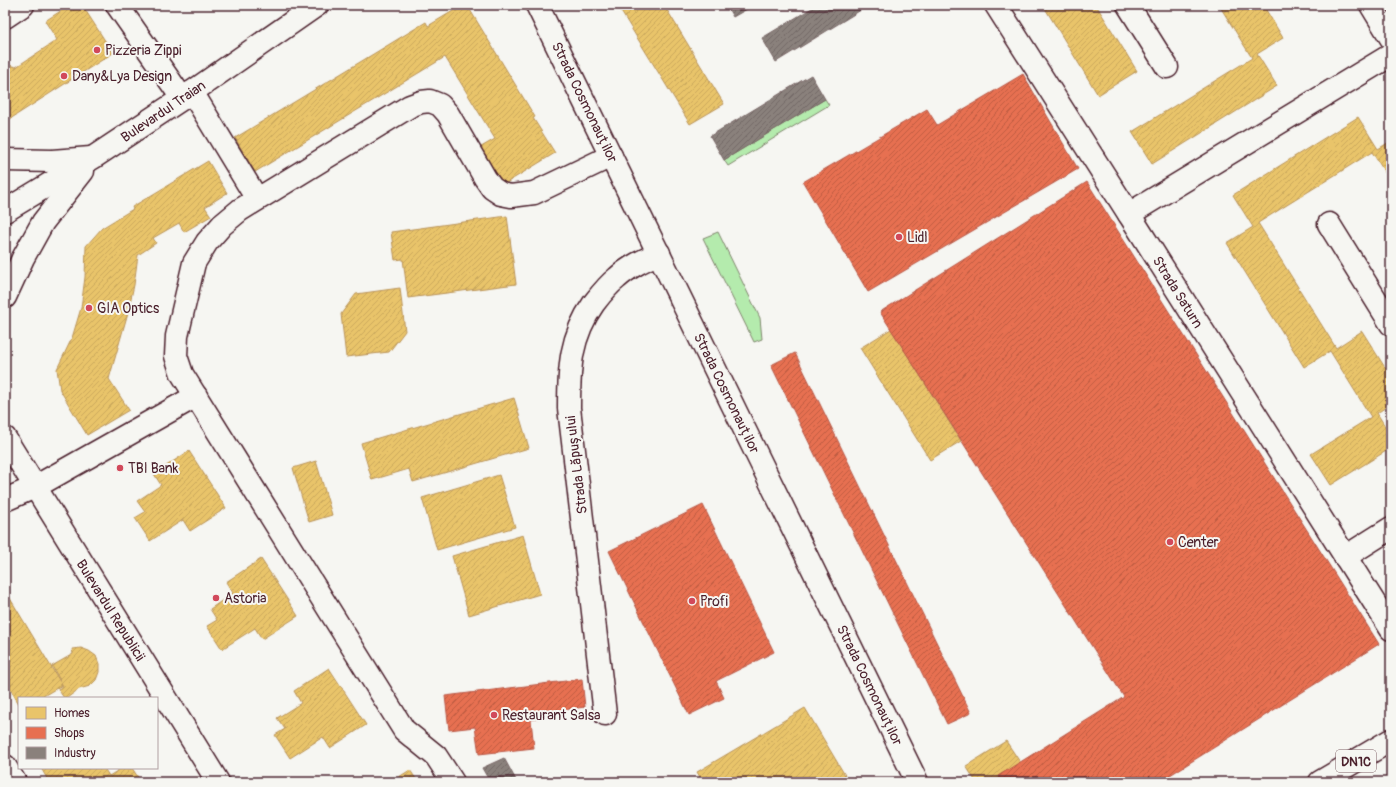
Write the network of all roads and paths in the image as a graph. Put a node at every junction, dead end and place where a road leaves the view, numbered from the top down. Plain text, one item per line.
1 (23, 5) edge
2 (117, 5) edge
3 (317, 5) edge
4 (537, 5) edge
5 (996, 5) edge
6 (1128, 5) edge
7 (1371, 5) edge
8 (5, 17) edge
9 (1391, 38) edge
10 (1391, 55) edge
11 (1167, 67) dead end
12 (187, 95) junction
13 (611, 156) junction
14 (94, 158) junction
15 (5, 160) edge
16 (258, 199) junction
17 (5, 211) edge
18 (1129, 214) junction
19 (1329, 224) dead end
20 (659, 253) junction
21 (5, 297) edge
22 (1391, 324) edge
23 (196, 396) junction
24 (5, 438) edge
25 (35, 487) junction
26 (5, 500) edge
27 (1391, 528) edge
28 (1345, 557) junction
29 (1391, 629) edge
30 (605, 714) dead end
31 (1391, 740) edge
32 (5, 766) edge
33 (14, 782) edge
34 (218, 782) edge
35 (453, 782) edge
36 (917, 782) edge
37 (1320, 782) edge

1 - 8 street
2 - 12 street
3 - 12 street, Bulevardul Traian
4 - 13 street, Strada Cosmonauților
5 - 18 street, Strada Saturn
6 - 11 street
7 - 9 street
10 - 18 street
12 - 14 street, Bulevardul Traian
12 - 16 street
13 - 16 street
13 - 20 street, Strada Cosmonauților
14 - 15 street
14 - 17 street, Bulevardul Traian
14 - 21 street
16 - 23 street
18 - 28 street, Strada Saturn
19 - 22 street
20 - 30 street, Strada Lăpușului
20 - 36 street, Strada Cosmonauților
23 - 25 street
23 - 35 street
24 - 25 street, Bulevardul Republicii
25 - 26 street
25 - 34 street, Bulevardul Republicii
27 - 28 street
28 - 29 street, Strada Saturn
31 - 37 street, DN1C
32 - 33 street

